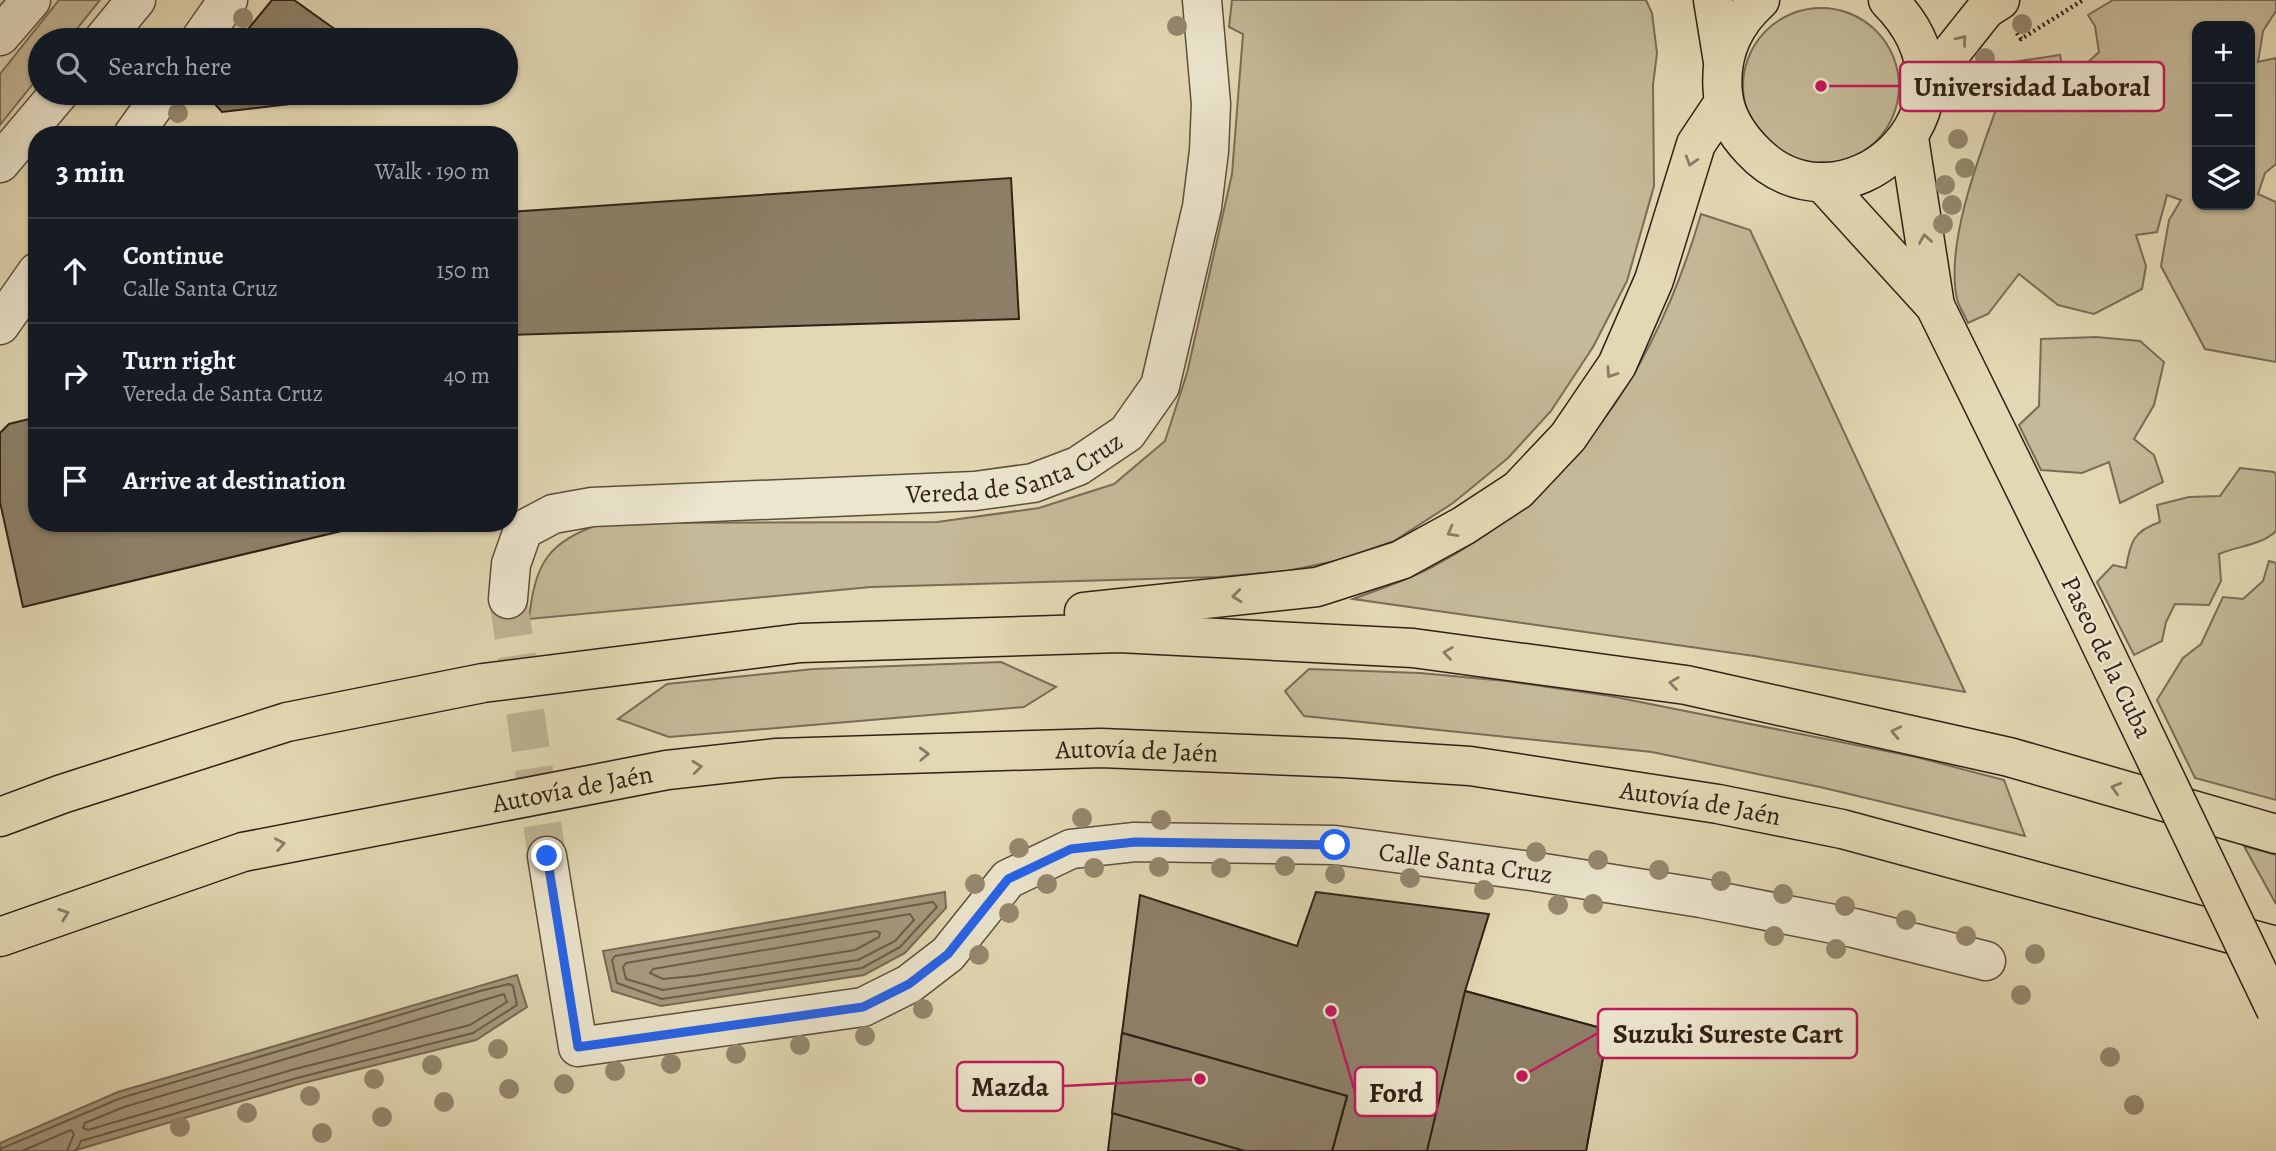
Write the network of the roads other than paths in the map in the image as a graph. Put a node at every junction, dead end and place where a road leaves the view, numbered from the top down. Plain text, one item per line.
1 (31, 0) edge
2 (136, 0) edge
3 (228, 0) edge
4 (1202, 0) edge
5 (1713, 0) edge
6 (1760, 0) edge
7 (1888, 0) edge
8 (2000, 0) edge
9 (113, 28) edge
10 (208, 28) edge
11 (0, 36) edge
12 (1723, 62) junction
13 (1927, 83) junction
14 (1724, 102) junction
15 (49, 105) edge
16 (154, 105) edge
17 (31, 126) edge
18 (139, 126) edge
19 (28, 130) edge
20 (1909, 138) junction
21 (0, 163) edge
22 (1822, 182) junction
23 (28, 285) edge
24 (1935, 306) junction
25 (0, 325) edge
26 (508, 599) tunnel mouth
27 (800, 643) junction
28 (0, 817) edge
29 (2276, 834) edge
30 (547, 856) tunnel mouth
31 (0, 937) edge
32 (2276, 946) edge
33 (1986, 961) dead end
34 (2276, 1010) edge

1 - 11 street
2 - 9 street
3 - 10 street
4 - 26 street, Vereda de Santa Cruz
5 - 12 main road
6 - 12 main road
7 - 13 main road
13 -> 8 main road
12 - 14 main road
13 - 20 main road
14 - 22 main road
14 -> 27 main road
15 - 17 street
16 - 18 street
19 - 21 street
20 - 22 main road
24 -> 20 main road, Paseo de la Cuba
22 - 24 main road, Paseo de la Cuba
23 - 25 street
24 - 34 main road, Paseo de la Cuba, bridge
27 - 28 main road
29 -> 27 main road
30 - 33 street, Calle Santa Cruz
31 -> 32 main road, Autovía de Jaén

